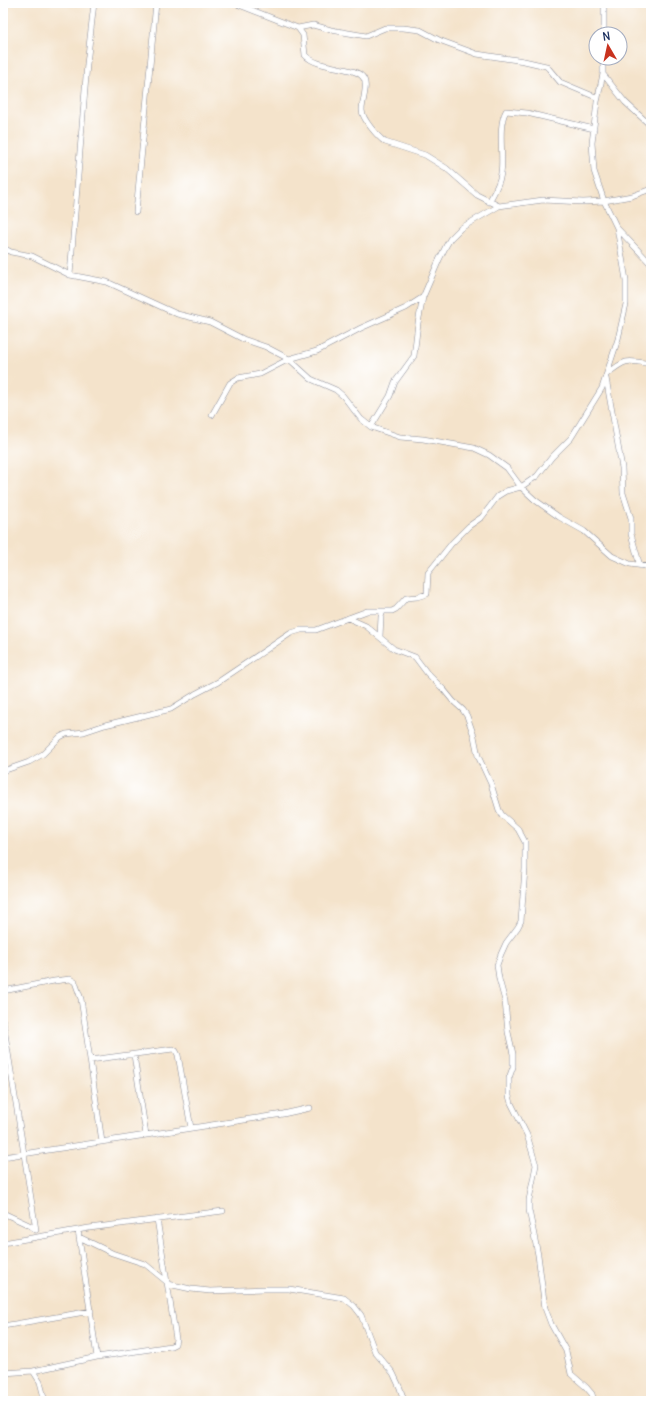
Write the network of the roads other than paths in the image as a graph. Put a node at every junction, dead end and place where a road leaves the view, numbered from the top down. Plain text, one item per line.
1 (94, 3) edge
2 (156, 3) edge
3 (234, 3) edge
4 (604, 3) edge
5 (604, 26) edge
6 (298, 28) junction
7 (603, 66) edge
8 (603, 74) junction
9 (598, 98) junction
10 (651, 126) edge
11 (594, 129) junction
12 (651, 189) edge
13 (604, 201) junction
14 (489, 202) junction
15 (500, 206) junction
16 (136, 212) dead end
17 (617, 228) junction
18 (3, 248) edge
19 (651, 264) edge
20 (70, 275) junction
21 (424, 297) junction
22 (289, 359) junction
23 (651, 364) edge
24 (606, 376) junction
25 (212, 415) dead end
26 (371, 427) junction
27 (521, 487) junction
28 (640, 566) junction
29 (651, 567) edge
30 (383, 611) junction
31 (348, 618) junction
32 (380, 636) junction
33 (3, 771) edge
34 (3, 991) edge
35 (3, 1021) edge
36 (134, 1054) junction
37 (90, 1060) junction
38 (310, 1108) dead end
39 (191, 1128) junction
40 (146, 1135) junction
41 (102, 1142) junction
42 (23, 1153) junction
43 (3, 1157) edge
44 (223, 1211) dead end
45 (3, 1213) edge
46 (157, 1219) junction
47 (36, 1230) junction
48 (78, 1230) junction
49 (37, 1237) junction
50 (79, 1237) junction
51 (3, 1243) edge
52 (168, 1283) junction
53 (91, 1311) junction
54 (3, 1326) edge
55 (97, 1357) junction
56 (33, 1371) junction
57 (3, 1373) edge
58 (45, 1401) edge
59 (404, 1401) edge
60 (594, 1401) edge

1 - 20 street
2 - 16 street
3 - 6 street
4 - 5 street
6 - 9 street
6 - 14 street
7 - 8 street
8 - 9 street
8 - 10 street
9 - 11 street
11 - 13 street
11 - 14 street
12 - 13 street
13 - 15 street
13 - 17 street
14 - 15 street
15 - 21 street
17 - 19 street
17 - 24 street
18 - 20 street
20 - 22 street
21 - 22 street
21 - 26 street
22 - 25 street
22 - 26 street
23 - 24 street
24 - 27 street
24 - 28 street
26 - 27 street
27 - 28 street
27 - 30 street
28 - 29 street
30 - 31 street
30 - 32 street
31 - 32 street
31 - 33 street
32 - 60 street
34 - 37 street
35 - 42 street
36 - 37 street
36 - 39 street
36 - 40 street
37 - 41 street
38 - 39 street
39 - 40 street
40 - 41 street
41 - 42 street
42 - 43 street
42 - 47 street
44 - 46 street
45 - 47 street
46 - 48 street
46 - 52 street
47 - 49 street
48 - 49 street
48 - 50 street
49 - 51 street
50 - 52 street
50 - 53 street
52 - 55 street
52 - 59 street
53 - 54 street
53 - 55 street
55 - 56 street
56 - 57 street
56 - 58 street

